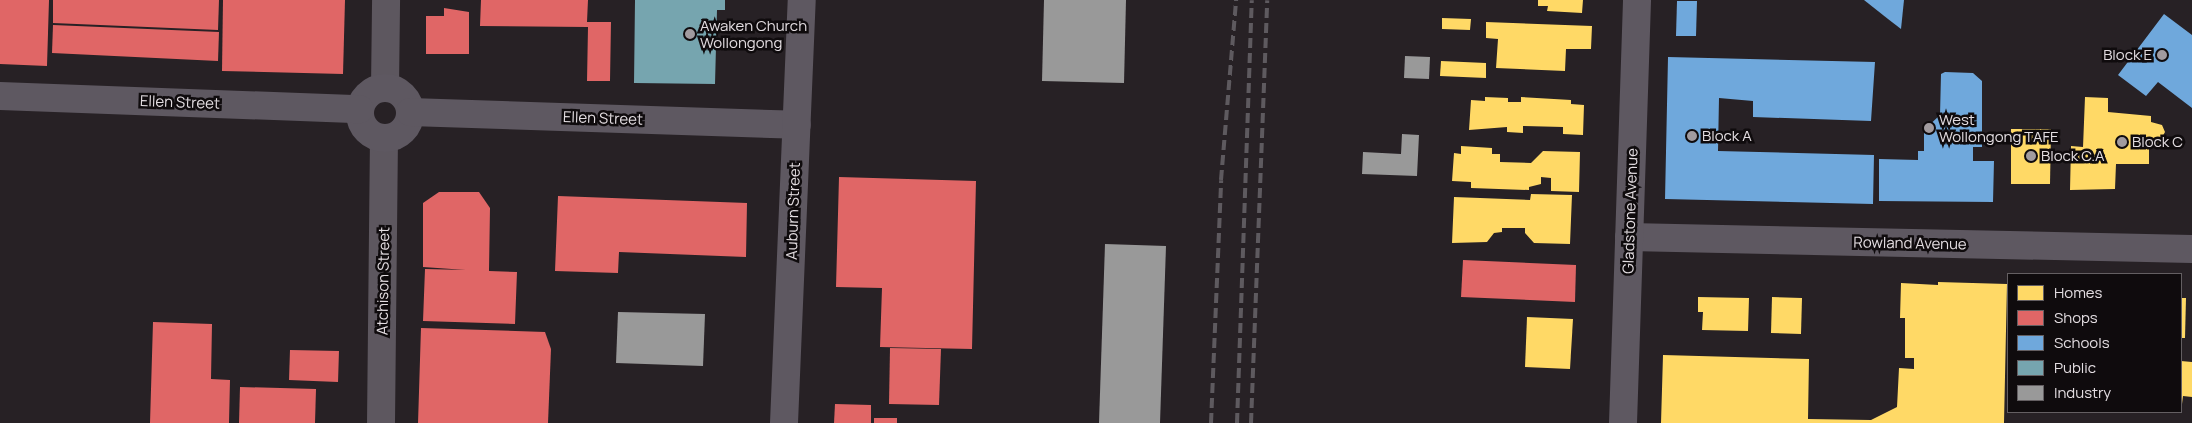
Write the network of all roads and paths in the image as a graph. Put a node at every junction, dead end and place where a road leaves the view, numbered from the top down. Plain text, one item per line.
1 (386, 0) edge
2 (802, 0) edge
3 (1637, 0) edge
4 (385, 88) junction
5 (0, 96) edge
6 (360, 109) junction
7 (410, 112) junction
8 (797, 125) junction
9 (384, 138) junction
10 (1629, 237) junction
11 (2192, 249) edge
12 (381, 423) edge
13 (784, 423) edge
14 (1623, 423) edge

1 - 4 street
2 - 8 street, Auburn Street
3 - 10 street, Gladstone Avenue
4 - 6 street
4 - 7 street
5 - 6 street, Ellen Street
6 - 9 street
7 - 8 street, Ellen Street
7 - 9 street
8 - 13 street, Auburn Street
9 - 12 street, Atchison Street
10 - 11 street, Rowland Avenue
10 - 14 street, Gladstone Avenue

